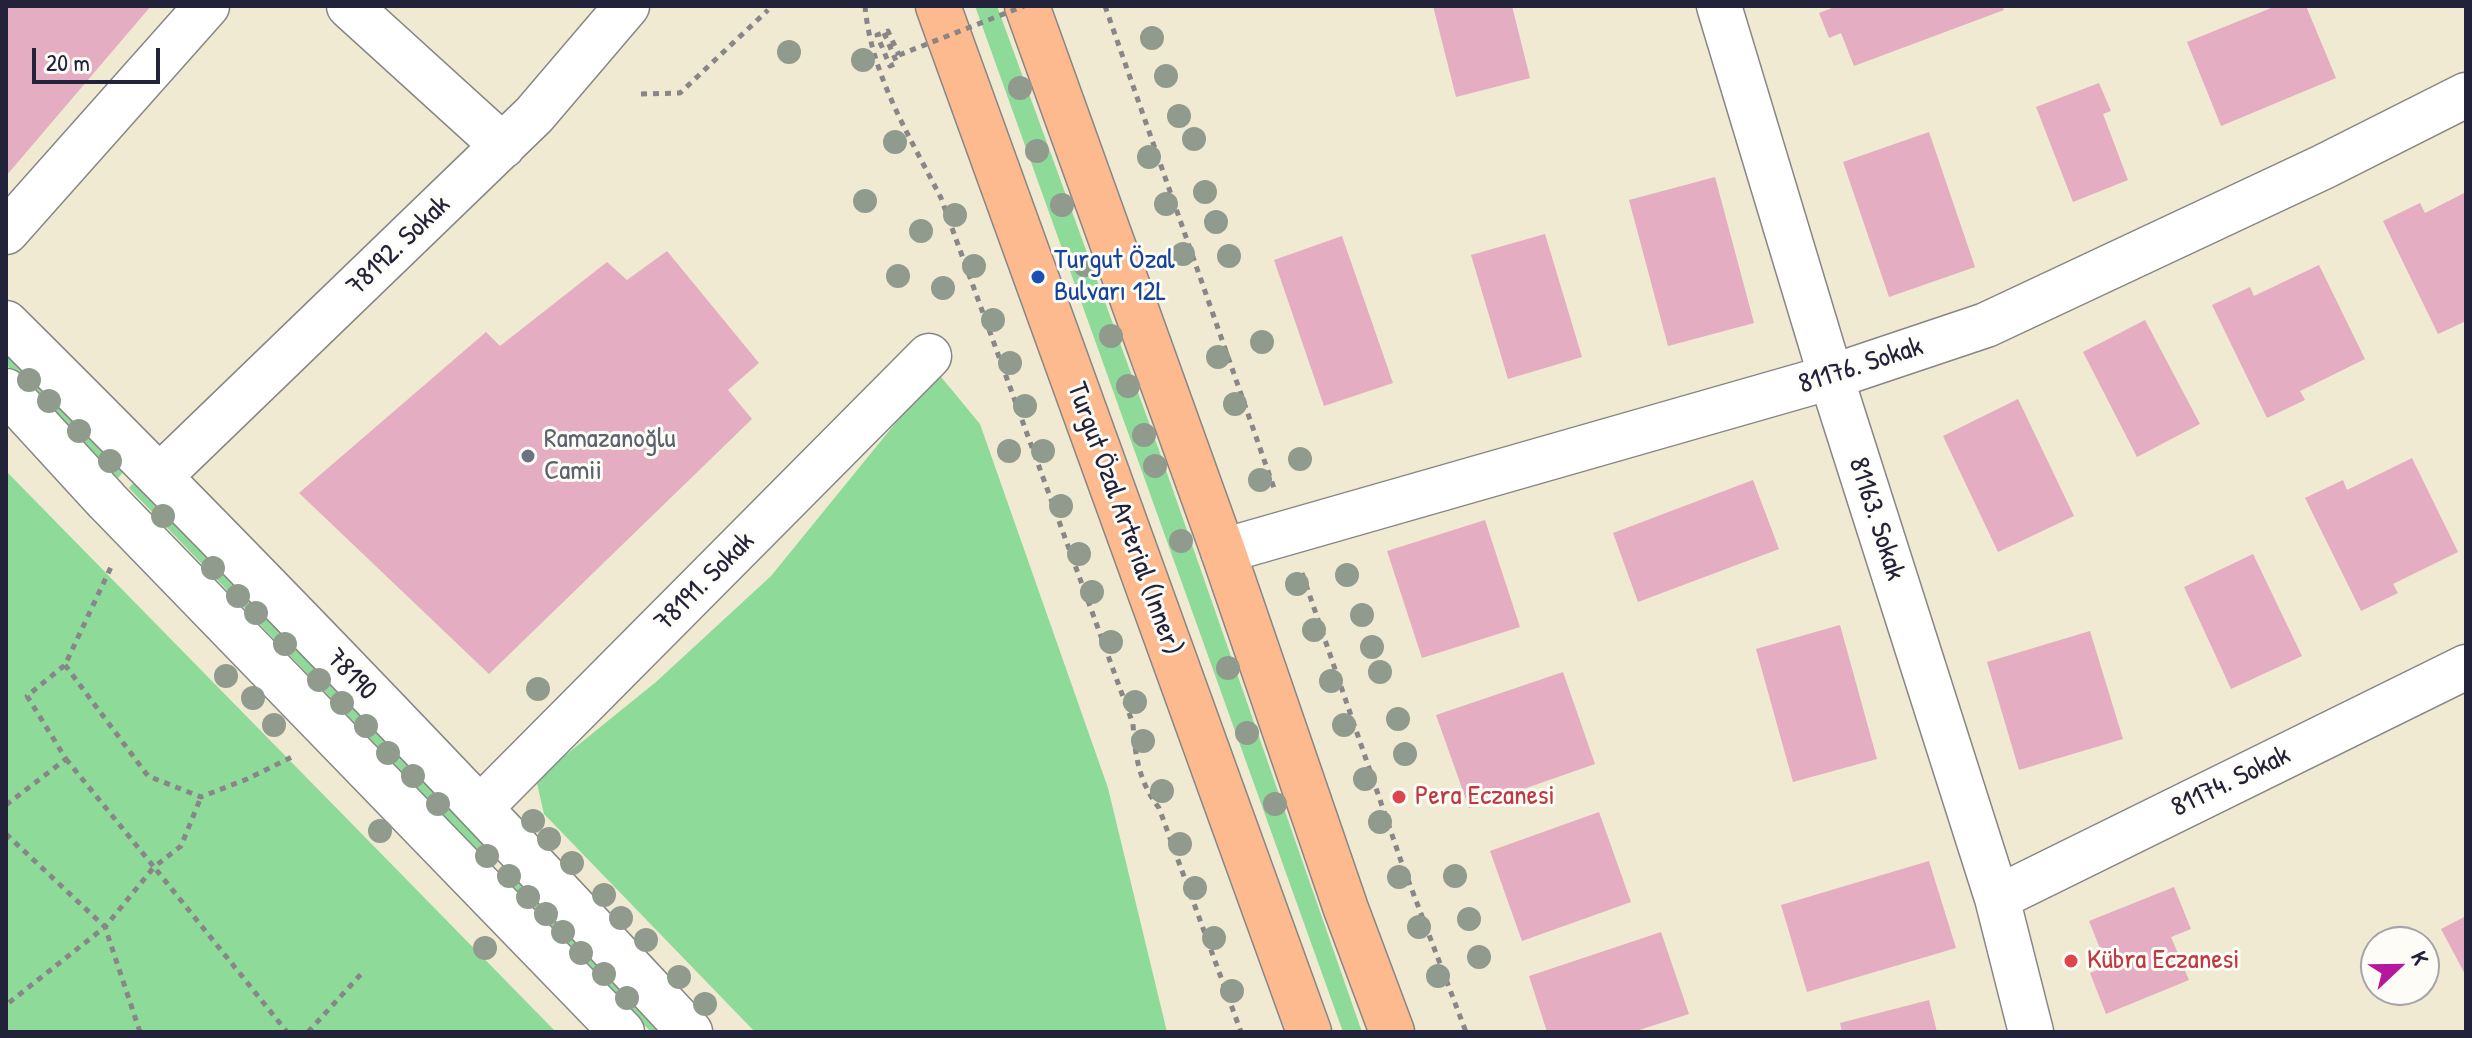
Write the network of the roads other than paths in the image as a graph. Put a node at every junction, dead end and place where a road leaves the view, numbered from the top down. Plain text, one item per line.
1 (207, 6) edge
2 (349, 6) edge
3 (627, 6) edge
4 (938, 6) edge
5 (1026, 6) edge
6 (1719, 6) edge
7 (2466, 95) edge
8 (503, 146) junction
9 (6, 232) edge
10 (6, 323) edge
11 (929, 356) dead end
12 (1831, 377) junction
13 (6, 391) edge
14 (160, 476) junction
15 (1223, 551) junction
16 (2466, 667) edge
17 (481, 807) junction
18 (1997, 898) junction
19 (622, 1032) edge
20 (690, 1032) edge
21 (1309, 1032) edge
22 (1392, 1032) edge
23 (2031, 1032) edge

1 - 9 street
2 - 8 street
3 - 8 street, 78192. Sokak
4 - 21 main road, Turgut Özal Arterial (Inner)
5 - 15 main road
6 - 12 street, 81163. Sokak
7 - 12 street, 81176. Sokak
8 - 14 street, 78192. Sokak
10 - 14 street, 78190
11 - 17 street, 78191. Sokak
12 - 15 street, 81176. Sokak
12 - 18 street, 81163. Sokak
13 - 19 street, 78190
14 - 17 street, 78190
15 - 22 main road
16 - 18 street, 81174. Sokak
17 - 20 street, 78190
18 - 23 street, 81163. Sokak

